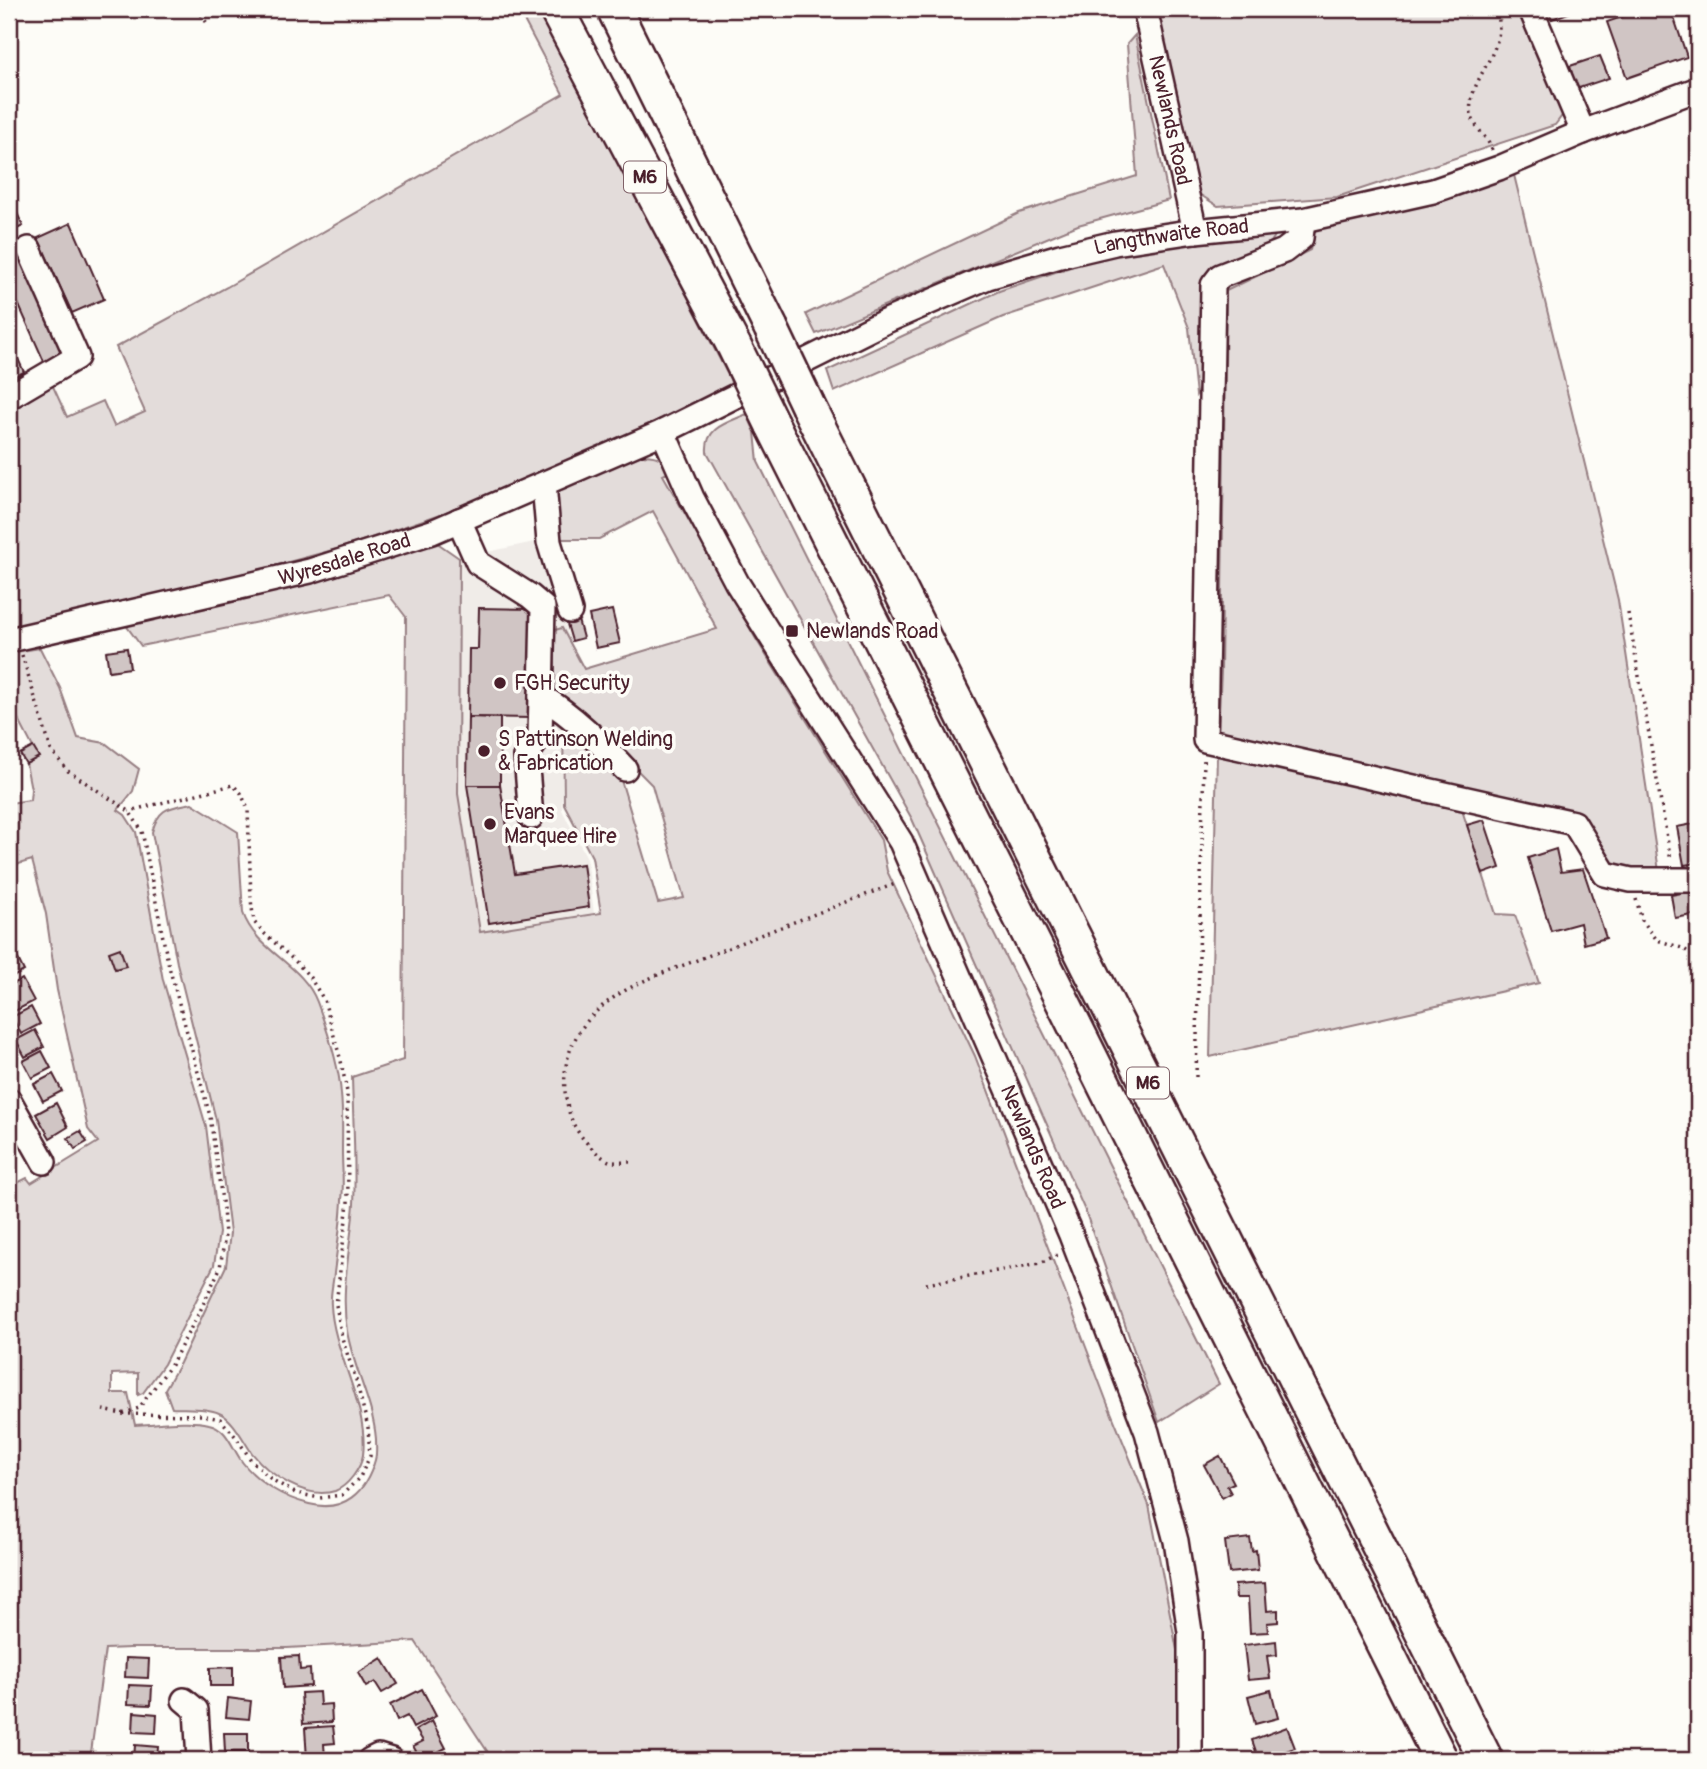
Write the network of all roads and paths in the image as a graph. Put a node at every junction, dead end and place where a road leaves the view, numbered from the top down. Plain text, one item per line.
1 (197, 9) edge
2 (556, 9) edge
3 (614, 9) edge
4 (1145, 9) edge
5 (1498, 9) edge
6 (1535, 9) edge
7 (207, 23) dead end
8 (1698, 89) edge
9 (1583, 132) junction
10 (1499, 168) junction
11 (1303, 220) junction
12 (1195, 231) junction
13 (29, 249) dead end
14 (9, 397) edge
15 (663, 432) junction
16 (544, 484) junction
17 (459, 520) junction
18 (570, 611) dead end
19 (1628, 613) dead end
20 (13, 639) edge
21 (541, 696) junction
22 (1205, 740) junction
23 (625, 769) dead end
24 (129, 811) junction
25 (531, 817) dead end
26 (916, 876) junction
27 (1631, 880) junction
28 (1674, 880) junction
29 (1698, 880) edge
30 (1698, 958) edge
31 (1196, 1077) dead end
32 (9, 1103) edge
33 (44, 1162) dead end
34 (630, 1162) dead end
35 (1075, 1246) junction
36 (926, 1284) dead end
37 (103, 1410) dead end
38 (122, 1414) junction
39 (196, 1704) dead end
40 (199, 1760) edge
41 (1190, 1760) edge
42 (1441, 1760) edge
43 (1486, 1760) edge

1 - 7 path
2 - 42 highway, M6, bridge
3 - 43 highway, M6, bridge
4 - 12 street, Newlands Road
5 - 10 path
6 - 9 street
8 - 9 street, Langthwaite Road
9 - 10 street, Langthwaite Road
10 - 11 street, Langthwaite Road
11 - 12 street, Langthwaite Road
11 - 22 street
12 - 15 street, Langthwaite Road
13 - 14 street
15 - 16 street, Wyresdale Road
15 - 26 street, Newlands Road
16 - 17 street, Wyresdale Road
16 - 18 street
17 - 20 street, Wyresdale Road
17 - 21 street
19 - 28 path
20 - 24 path
21 - 23 street
21 - 25 street
22 - 27 street
22 - 31 path
24 - 38 path
24 - 38 path
26 - 34 path
26 - 35 street, Newlands Road
27 - 28 street
27 - 30 path
28 - 29 street
32 - 33 street
35 - 36 path
35 - 41 street, Newlands Road
37 - 38 path
39 - 40 street

